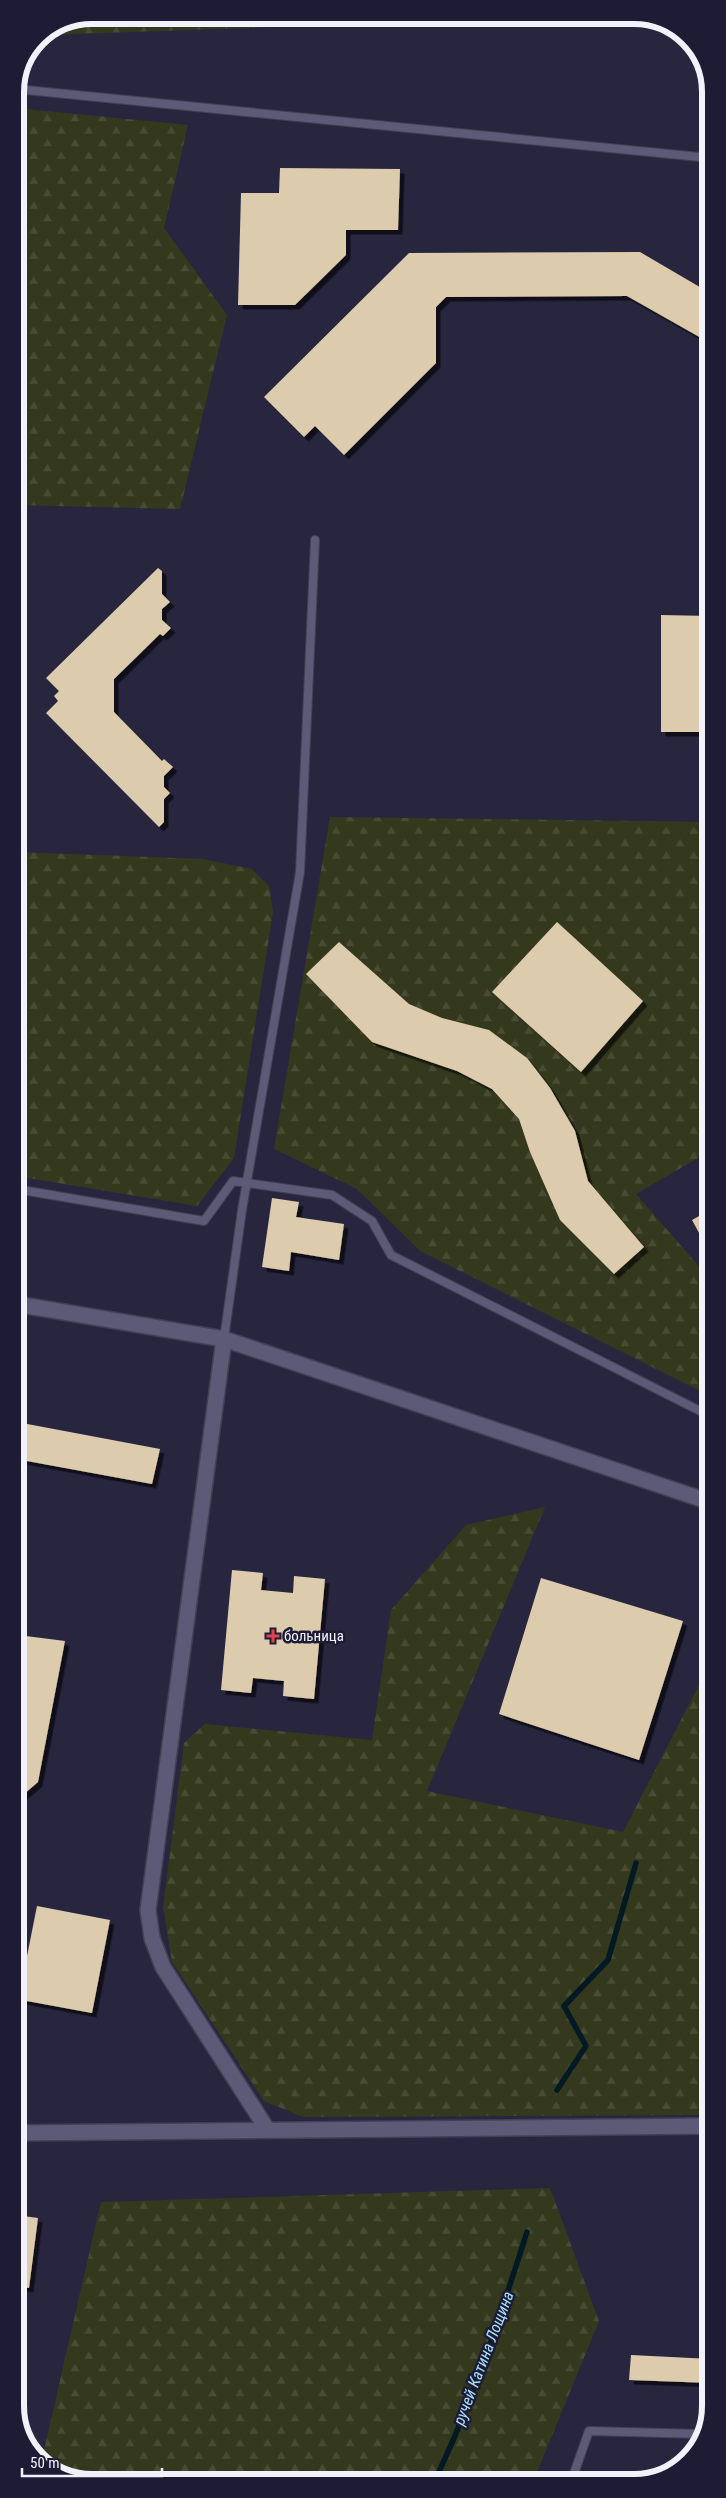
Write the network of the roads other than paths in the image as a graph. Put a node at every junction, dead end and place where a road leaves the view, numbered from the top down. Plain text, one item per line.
1 (24, 90) edge
2 (702, 157) edge
3 (315, 540) dead end
4 (247, 1183) junction
5 (24, 1190) edge
6 (24, 1305) edge
7 (224, 1338) junction
8 (702, 1412) edge
9 (702, 1499) edge
10 (702, 2126) edge
11 (267, 2129) junction
12 (24, 2133) edge
13 (696, 2434) edge
14 (574, 2474) edge

1 - 2 lane
3 - 4 lane
4 - 5 lane
4 - 7 lane
4 - 8 lane
6 - 7 street
7 - 9 street
7 - 11 street
10 - 11 street
11 - 12 street
13 - 14 lane

